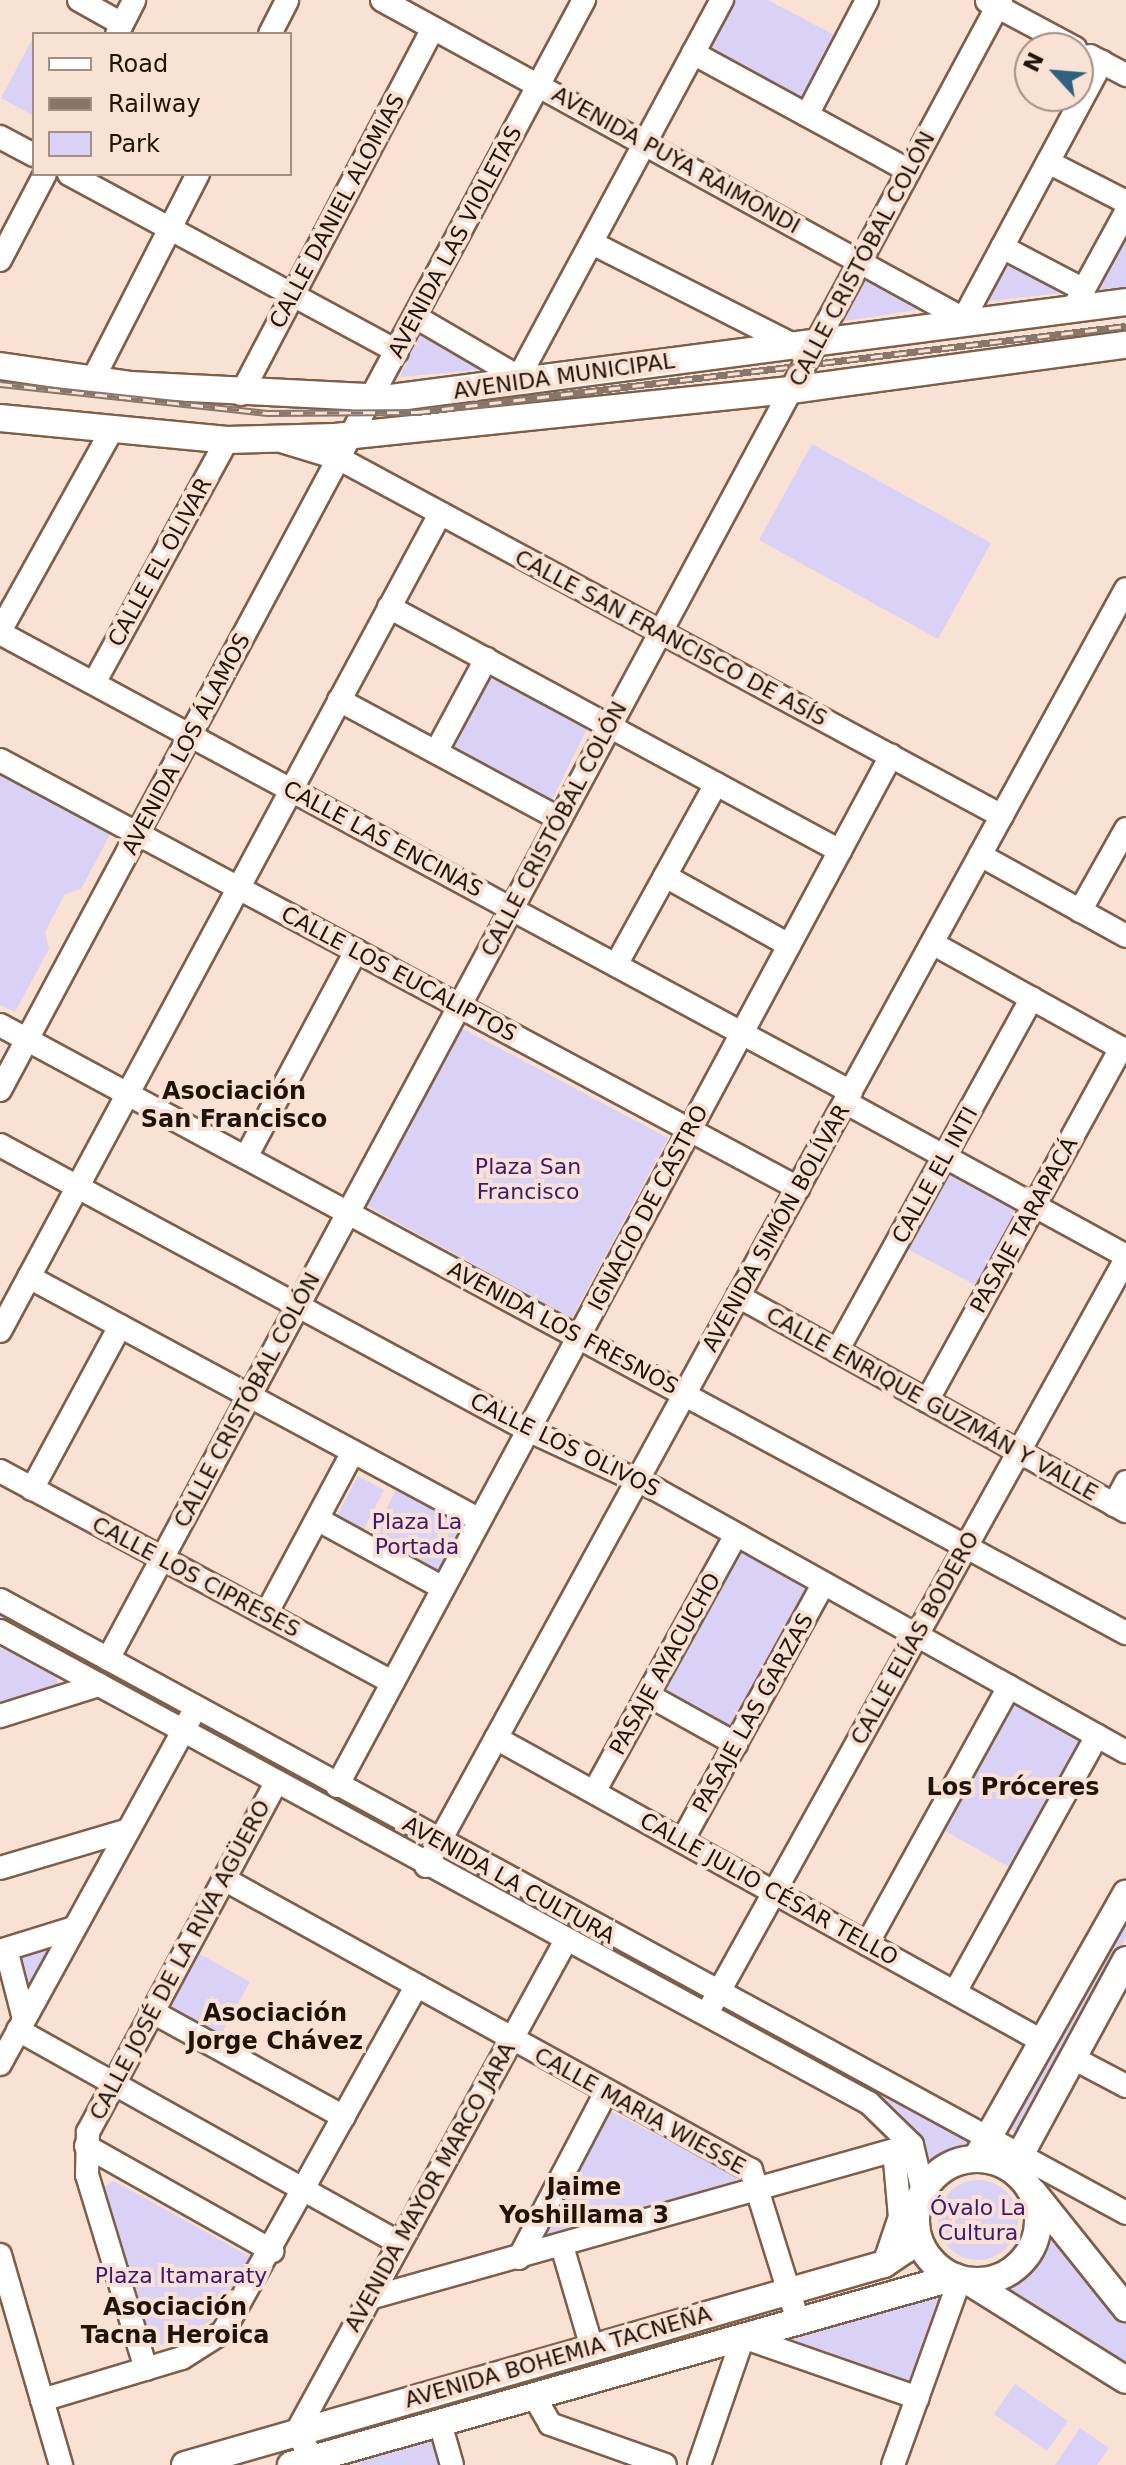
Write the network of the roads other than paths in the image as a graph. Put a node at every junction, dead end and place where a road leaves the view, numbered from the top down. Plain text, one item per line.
1 (79, 0) edge
2 (134, 0) edge
3 (287, 0) edge
4 (382, 0) edge
5 (584, 0) edge
6 (722, 0) edge
7 (867, 0) edge
8 (995, 2) edge
9 (433, 28) junction
10 (120, 29) edge
11 (271, 32) edge
12 (1047, 32) edge
13 (693, 53) junction
14 (1094, 58) edge
15 (1102, 62) junction
16 (1126, 75) edge
17 (539, 85) junction
18 (807, 115) junction
19 (0, 137) edge
20 (645, 144) junction
21 (32, 154) edge
22 (1048, 162) junction
23 (909, 171) junction
24 (44, 176) edge
25 (73, 176) edge
26 (197, 176) edge
27 (1126, 202) edge
28 (1126, 212) edge
29 (170, 229) junction
30 (592, 243) junction
31 (1002, 247) junction
32 (0, 260) edge
33 (860, 261) junction
34 (292, 294) junction
35 (1078, 299) junction
36 (1126, 302) edge
37 (416, 317) junction
38 (966, 320) junction
39 (804, 343) junction
40 (1126, 345) edge
41 (397, 351) junction
42 (0, 366) edge
43 (525, 378) junction
44 (92, 381) junction
45 (791, 390) junction
46 (241, 394) junction
47 (372, 399) junction
48 (0, 418) edge
49 (112, 430) junction
50 (352, 435) junction
51 (273, 439) junction
52 (227, 440) junction
53 (340, 459) junction
54 (440, 514) junction
55 (1125, 594) edge
56 (389, 607) junction
57 (0, 632) edge
58 (660, 632) junction
59 (486, 659) junction
60 (94, 683) junction
61 (339, 700) junction
62 (610, 726) junction
63 (191, 736) junction
64 (436, 752) junction
65 (891, 756) junction
66 (0, 760) edge
67 (716, 784) junction
68 (291, 790) junction
69 (1002, 816) junction
70 (560, 819) junction
71 (1126, 829) edge
72 (138, 834) junction
73 (840, 851) junction
74 (980, 855) junction
75 (665, 876) junction
76 (239, 888) junction
77 (512, 909) junction
78 (1080, 911) junction
79 (1126, 936) edge
80 (932, 943) junction
81 (789, 945) junction
82 (356, 951) junction
83 (616, 965) junction
84 (1032, 998) junction
85 (459, 1006) junction
86 (0, 1025) edge
87 (742, 1033) junction
88 (27, 1039) junction
89 (1124, 1049) edge
90 (0, 1090) edge
91 (128, 1094) junction
92 (848, 1097) junction
93 (690, 1130) junction
94 (0, 1145) edge
95 (246, 1157) junction
96 (945, 1157) junction
97 (77, 1187) junction
98 (798, 1188) junction
99 (1035, 1206) junction
100 (348, 1212) junction
101 (1126, 1258) edge
102 (29, 1277) junction
103 (738, 1296) junction
104 (298, 1306) junction
105 (120, 1326) junction
106 (0, 1331) edge
107 (579, 1336) junction
108 (837, 1351) junction
109 (685, 1394) junction
110 (249, 1396) junction
111 (927, 1401) junction
112 (528, 1430) junction
113 (353, 1452) junction
114 (1019, 1452) junction
115 (0, 1471) edge
116 (1126, 1482) edge
117 (635, 1483) junction
118 (32, 1489) junction
119 (1120, 1508) edge
120 (317, 1519) junction
121 (480, 1520) junction
122 (736, 1535) junction
123 (966, 1547) junction
124 (162, 1559) junction
125 (823, 1584) junction
126 (443, 1588) junction
127 (0, 1600) edge
128 (266, 1614) junction
129 (0, 1631) edge
130 (1126, 1633) edge
131 (917, 1635) junction
132 (108, 1659) junction
133 (392, 1682) junction
134 (99, 1685) junction
135 (1009, 1687) junction
136 (648, 1695) junction
137 (196, 1707) junction
138 (0, 1716) edge
139 (183, 1731) junction
140 (1097, 1736) junction
141 (496, 1738) junction
142 (736, 1744) junction
143 (1126, 1752) edge
144 (276, 1783) junction
145 (337, 1786) junction
146 (594, 1792) junction
147 (128, 1830) junction
148 (682, 1841) junction
149 (439, 1842) junction
150 (426, 1866) junction
151 (0, 1868) edge
152 (224, 1879) junction
153 (774, 1892) junction
154 (1126, 1894) edge
155 (74, 1928) junction
156 (565, 1942) junction
157 (867, 1944) junction
158 (1126, 1960) edge
159 (416, 1986) junction
160 (955, 1992) junction
161 (718, 1994) junction
162 (151, 2011) junction
163 (705, 2018) junction
164 (21, 2025) junction
165 (511, 2038) junction
166 (1042, 2041) junction
167 (1073, 2058) junction
168 (0, 2064) edge
169 (110, 2083) junction
170 (1126, 2086) edge
171 (606, 2092) junction
172 (344, 2117) junction
173 (86, 2146) junction
174 (903, 2148) junction
175 (981, 2149) junction
176 (1022, 2173) junction
177 (759, 2187) junction
178 (305, 2192) junction
179 (923, 2192) junction
180 (1126, 2213) edge
181 (916, 2229) junction
182 (399, 2243) junction
183 (562, 2246) junction
184 (272, 2251) junction
185 (0, 2255) edge
186 (519, 2258) junction
187 (884, 2264) junction
188 (961, 2279) junction
189 (787, 2292) junction
190 (370, 2298) junction
191 (1126, 2308) edge
192 (798, 2321) junction
193 (743, 2337) junction
194 (592, 2348) junction
195 (146, 2369) junction
196 (1126, 2380) edge
197 (534, 2396) junction
198 (918, 2398) junction
199 (42, 2400) junction
200 (440, 2423) junction
201 (296, 2433) junction
202 (313, 2463) edge
203 (61, 2465) edge
204 (185, 2465) edge
205 (452, 2465) edge
206 (665, 2465) edge
207 (699, 2465) edge
208 (893, 2465) edge

1 - 10 street
2 - 10 street
3 - 11 street
4 - 9 street, AVENIDA PUYA RAIMONDI
5 - 17 street, AVENIDA LAS VIOLETAS
6 - 13 street
7 - 18 street
8 - 12 street
8 - 23 street, CALLE CRISTÓBAL COLÓN
9 - 17 street, AVENIDA PUYA RAIMONDI
9 - 34 street, CALLE DANIEL ALOMIAS
13 - 18 street
13 - 20 street
14 - 15 street
15 - 16 street
15 - 22 street
17 - 20 street, AVENIDA PUYA RAIMONDI
17 - 37 street, AVENIDA LAS VIOLETAS
18 - 23 street
19 - 21 street
20 - 30 street
20 - 33 street, AVENIDA PUYA RAIMONDI
22 - 27 street
22 - 31 street
23 - 33 street, CALLE CRISTÓBAL COLÓN
24 - 32 street
25 - 29 street
26 - 29 street
28 - 35 street
29 - 34 street
29 - 44 street
30 - 39 street
30 - 43 street
31 - 35 street
31 - 38 street
33 - 38 street, AVENIDA PUYA RAIMONDI
33 - 39 street, CALLE CRISTÓBAL COLÓN
34 - 41 street
34 - 46 street, CALLE DANIEL ALOMIAS
35 - 36 main road, AVENIDA MUNICIPAL
35 - 38 main road, AVENIDA MUNICIPAL
37 - 41 street, AVENIDA LAS VIOLETAS
37 - 43 street
38 - 39 main road, AVENIDA MUNICIPAL
39 - 43 main road, AVENIDA MUNICIPAL
39 - 45 street, CALLE CRISTÓBAL COLÓN
40 - 45 main road, AVENIDA MUNICIPAL
41 - 47 street, AVENIDA LAS VIOLETAS
42 - 44 main road, AVENIDA MUNICIPAL
43 - 47 main road, AVENIDA MUNICIPAL
44 - 46 main road, AVENIDA MUNICIPAL
45 - 50 main road, AVENIDA MUNICIPAL
45 - 58 street, CALLE CRISTÓBAL COLÓN
46 - 47 main road, AVENIDA MUNICIPAL
47 - 50 street, AVENIDA LOS ÁLAMOS
48 - 49 main road, AVENIDA MUNICIPAL
49 - 52 main road, AVENIDA MUNICIPAL
49 - 57 street
50 - 51 main road, AVENIDA MUNICIPAL
50 - 53 street, AVENIDA LOS ÁLAMOS
51 - 52 main road, AVENIDA MUNICIPAL
51 - 53 street, CALLE SAN FRANCISCO DE ASÍS
52 - 60 street, CALLE EL OLIVAR
53 - 54 street, CALLE SAN FRANCISCO DE ASÍS
53 - 63 street, AVENIDA LOS ÁLAMOS
54 - 56 street
54 - 58 street, CALLE SAN FRANCISCO DE ASÍS
55 - 69 street, AVENIDA SIMÓN BOLÍVAR
56 - 59 street
56 - 61 street
57 - 60 street, CALLE LAS ENCINAS
58 - 62 street, CALLE CRISTÓBAL COLÓN
58 - 65 street, CALLE SAN FRANCISCO DE ASÍS
59 - 62 street
59 - 64 street
60 - 63 street, CALLE LAS ENCINAS
61 - 64 street
61 - 68 street
62 - 67 street
62 - 70 street, CALLE CRISTÓBAL COLÓN
63 - 68 street, CALLE LAS ENCINAS
63 - 72 street, AVENIDA LOS ÁLAMOS
64 - 70 street
65 - 69 street, CALLE SAN FRANCISCO DE ASÍS
65 - 73 street, IGNACIO DE CASTRO
66 - 72 street, CALLE LOS EUCALIPTOS
67 - 73 street
67 - 75 street
68 - 76 street
68 - 77 street, CALLE LAS ENCINAS
69 - 74 street, AVENIDA SIMÓN BOLÍVAR
70 - 77 street, CALLE CRISTÓBAL COLÓN
71 - 78 street
72 - 76 street, CALLE LOS EUCALIPTOS
72 - 88 street, AVENIDA LOS ÁLAMOS
73 - 81 street, IGNACIO DE CASTRO
74 - 78 street
74 - 80 street, AVENIDA SIMÓN BOLÍVAR
75 - 81 street
75 - 83 street
76 - 82 street, CALLE LOS EUCALIPTOS
76 - 91 street
77 - 83 street, CALLE LAS ENCINAS
77 - 85 street, CALLE CRISTÓBAL COLÓN
78 - 79 street
80 - 84 street
80 - 92 street, AVENIDA SIMÓN BOLÍVAR
81 - 87 street, IGNACIO DE CASTRO
82 - 85 street, CALLE LOS EUCALIPTOS
82 - 95 street
83 - 87 street, CALLE LAS ENCINAS
84 - 89 street
84 - 96 street, CALLE EL INTI
85 - 93 street, CALLE LOS EUCALIPTOS
85 - 100 street, CALLE CRISTÓBAL COLÓN
86 - 88 street, AVENIDA LOS FRESNOS
87 - 92 street, CALLE LAS ENCINAS
87 - 93 street, IGNACIO DE CASTRO
88 - 90 street, AVENIDA LOS ÁLAMOS
88 - 91 street, AVENIDA LOS FRESNOS
89 - 99 street, PASAJE TARAPACÁ
91 - 95 street, AVENIDA LOS FRESNOS
91 - 97 street
92 - 96 street, CALLE LAS ENCINAS
92 - 98 street, AVENIDA SIMÓN BOLÍVAR
93 - 98 street, CALLE LOS EUCALIPTOS
93 - 107 street, IGNACIO DE CASTRO
94 - 97 street, CALLE LOS OLIVOS
95 - 100 street, AVENIDA LOS FRESNOS
96 - 99 street, CALLE LAS ENCINAS
96 - 108 street, CALLE EL INTI
97 - 102 street
97 - 104 street, CALLE LOS OLIVOS
98 - 103 street, AVENIDA SIMÓN BOLÍVAR
99 - 101 street, CALLE LAS ENCINAS
99 - 111 street, PASAJE TARAPACÁ
100 - 104 street, CALLE CRISTÓBAL COLÓN
100 - 107 street, AVENIDA LOS FRESNOS
101 - 114 street, CALLE ELÍAS BODERO
102 - 105 street
102 - 106 street
103 - 108 street, CALLE ENRIQUE GUZMÁN Y VALLE
103 - 109 street, AVENIDA SIMÓN BOLÍVAR
104 - 110 street, CALLE CRISTÓBAL COLÓN
104 - 112 street, CALLE LOS OLIVOS
105 - 110 street
105 - 118 street
107 - 109 street, AVENIDA LOS FRESNOS
107 - 112 street, IGNACIO DE CASTRO
108 - 111 street, CALLE ENRIQUE GUZMÁN Y VALLE
109 - 117 street, AVENIDA SIMÓN BOLÍVAR
109 - 123 street, AVENIDA LOS FRESNOS
110 - 113 street
110 - 124 street, CALLE CRISTÓBAL COLÓN
111 - 114 street, CALLE ENRIQUE GUZMÁN Y VALLE
112 - 117 street, CALLE LOS OLIVOS
112 - 121 street, IGNACIO DE CASTRO
113 - 120 street
113 - 121 street
114 - 119 street, CALLE ENRIQUE GUZMÁN Y VALLE
114 - 123 street, CALLE ELÍAS BODERO
115 - 118 street, CALLE LOS CIPRESES
116 - 119 street
117 - 122 street, CALLE LOS OLIVOS
117 - 141 street, AVENIDA SIMÓN BOLÍVAR
118 - 124 street, CALLE LOS CIPRESES
120 - 126 street
120 - 128 street
121 - 126 street, IGNACIO DE CASTRO
122 - 125 street, CALLE LOS OLIVOS
122 - 136 street, PASAJE AYACUCHO
123 - 130 street, AVENIDA LOS FRESNOS
123 - 131 street, CALLE ELÍAS BODERO
124 - 128 street, CALLE LOS CIPRESES
124 - 132 street, CALLE CRISTÓBAL COLÓN
125 - 131 street, CALLE LOS OLIVOS
125 - 142 street, PASAJE LAS GARZAS
126 - 133 street, IGNACIO DE CASTRO
127 - 132 street, AVENIDA LA CULTURA
128 - 133 street, CALLE LOS CIPRESES
129 - 134 street, AVENIDA LA CULTURA
131 - 135 street, CALLE LOS OLIVOS
131 - 153 street, CALLE ELÍAS BODERO
132 - 137 street, AVENIDA LA CULTURA
133 - 145 street, IGNACIO DE CASTRO
134 - 138 street
134 - 139 street, AVENIDA LA CULTURA
135 - 140 street, CALLE LOS OLIVOS
135 - 157 street
136 - 142 street
136 - 146 street, PASAJE AYACUCHO
137 - 139 street
137 - 145 street, AVENIDA LA CULTURA
139 - 144 street, AVENIDA LA CULTURA
139 - 147 street
140 - 143 street, CALLE LOS OLIVOS
140 - 160 street
141 - 146 street, CALLE JULIO CÉSAR TELLO
141 - 149 street, AVENIDA SIMÓN BOLÍVAR
142 - 148 street, PASAJE LAS GARZAS
144 - 150 street, AVENIDA LA CULTURA
144 - 152 street, CALLE JOSÉ DE LA RIVA AGÜERO
145 - 149 street, AVENIDA LA CULTURA
146 - 148 street, CALLE JULIO CÉSAR TELLO
147 - 151 street
147 - 155 street
148 - 153 street, CALLE JULIO CÉSAR TELLO
149 - 150 street, AVENIDA SIMÓN BOLÍVAR
149 - 161 street, AVENIDA LA CULTURA
150 - 156 street, AVENIDA LA CULTURA
152 - 159 street, CALLE MARIA WIESSE
152 - 162 street, CALLE JOSÉ DE LA RIVA AGÜERO
153 - 157 street, CALLE JULIO CÉSAR TELLO
153 - 161 street, CALLE ELÍAS BODERO
154 - 166 main road
155 - 164 street
155 - 164 street
156 - 163 street, AVENIDA LA CULTURA
156 - 165 street, AVENIDA MAYOR MARCO JARA
157 - 160 street, CALLE JULIO CÉSAR TELLO
158 - 167 main road
159 - 165 street, CALLE MARIA WIESSE
159 - 172 street
160 - 166 street, CALLE JULIO CÉSAR TELLO
161 - 163 street, CALLE ELÍAS BODERO
161 - 175 street, AVENIDA LA CULTURA
162 - 169 street, CALLE JOSÉ DE LA RIVA AGÜERO
162 - 172 street
163 - 174 street, AVENIDA LA CULTURA
164 - 168 street
164 - 169 street
165 - 171 street, CALLE MARIA WIESSE
165 - 182 street, AVENIDA MAYOR MARCO JARA
166 - 175 main road
167 - 170 street
167 - 176 main road
169 - 173 street, CALLE JOSÉ DE LA RIVA AGÜERO
169 - 178 street
171 - 177 street, CALLE MARIA WIESSE
171 - 186 street
172 - 178 street
173 - 184 street
173 - 195 street, CALLE JOSÉ DE LA RIVA AGÜERO
174 - 177 street
174 - 179 street
174 - 187 street
175 - 176 main road
175 - 179 main road
176 - 180 street
176 - 188 main road
176 - 191 main road
177 - 183 street
177 - 189 street, CALLE MARIA WIESSE
178 - 182 street
178 - 184 street
179 - 181 main road
181 - 187 main road, AVENIDA BOHEMIA TACNEÑA
181 - 188 main road
182 - 190 street, AVENIDA MAYOR MARCO JARA
183 - 186 street
183 - 194 street
184 - 195 street
185 - 199 street
186 - 190 street
187 - 189 main road, AVENIDA BOHEMIA TACNEÑA
188 - 192 main road, AVENIDA BOHEMIA TACNEÑA
188 - 196 main road
188 - 198 street
189 - 192 street, CALLE MARIA WIESSE
189 - 194 main road, AVENIDA BOHEMIA TACNEÑA
190 - 201 street, AVENIDA MAYOR MARCO JARA
192 - 193 main road, AVENIDA BOHEMIA TACNEÑA
193 - 197 main road, AVENIDA BOHEMIA TACNEÑA
193 - 198 street
193 - 207 street
194 - 201 main road, AVENIDA BOHEMIA TACNEÑA
195 - 199 street
197 - 200 main road, AVENIDA BOHEMIA TACNEÑA
197 - 206 street
198 - 208 street
199 - 203 street
200 - 202 main road, AVENIDA BOHEMIA TACNEÑA
200 - 205 street
201 - 202 street
201 - 204 main road, AVENIDA BOHEMIA TACNEÑA

